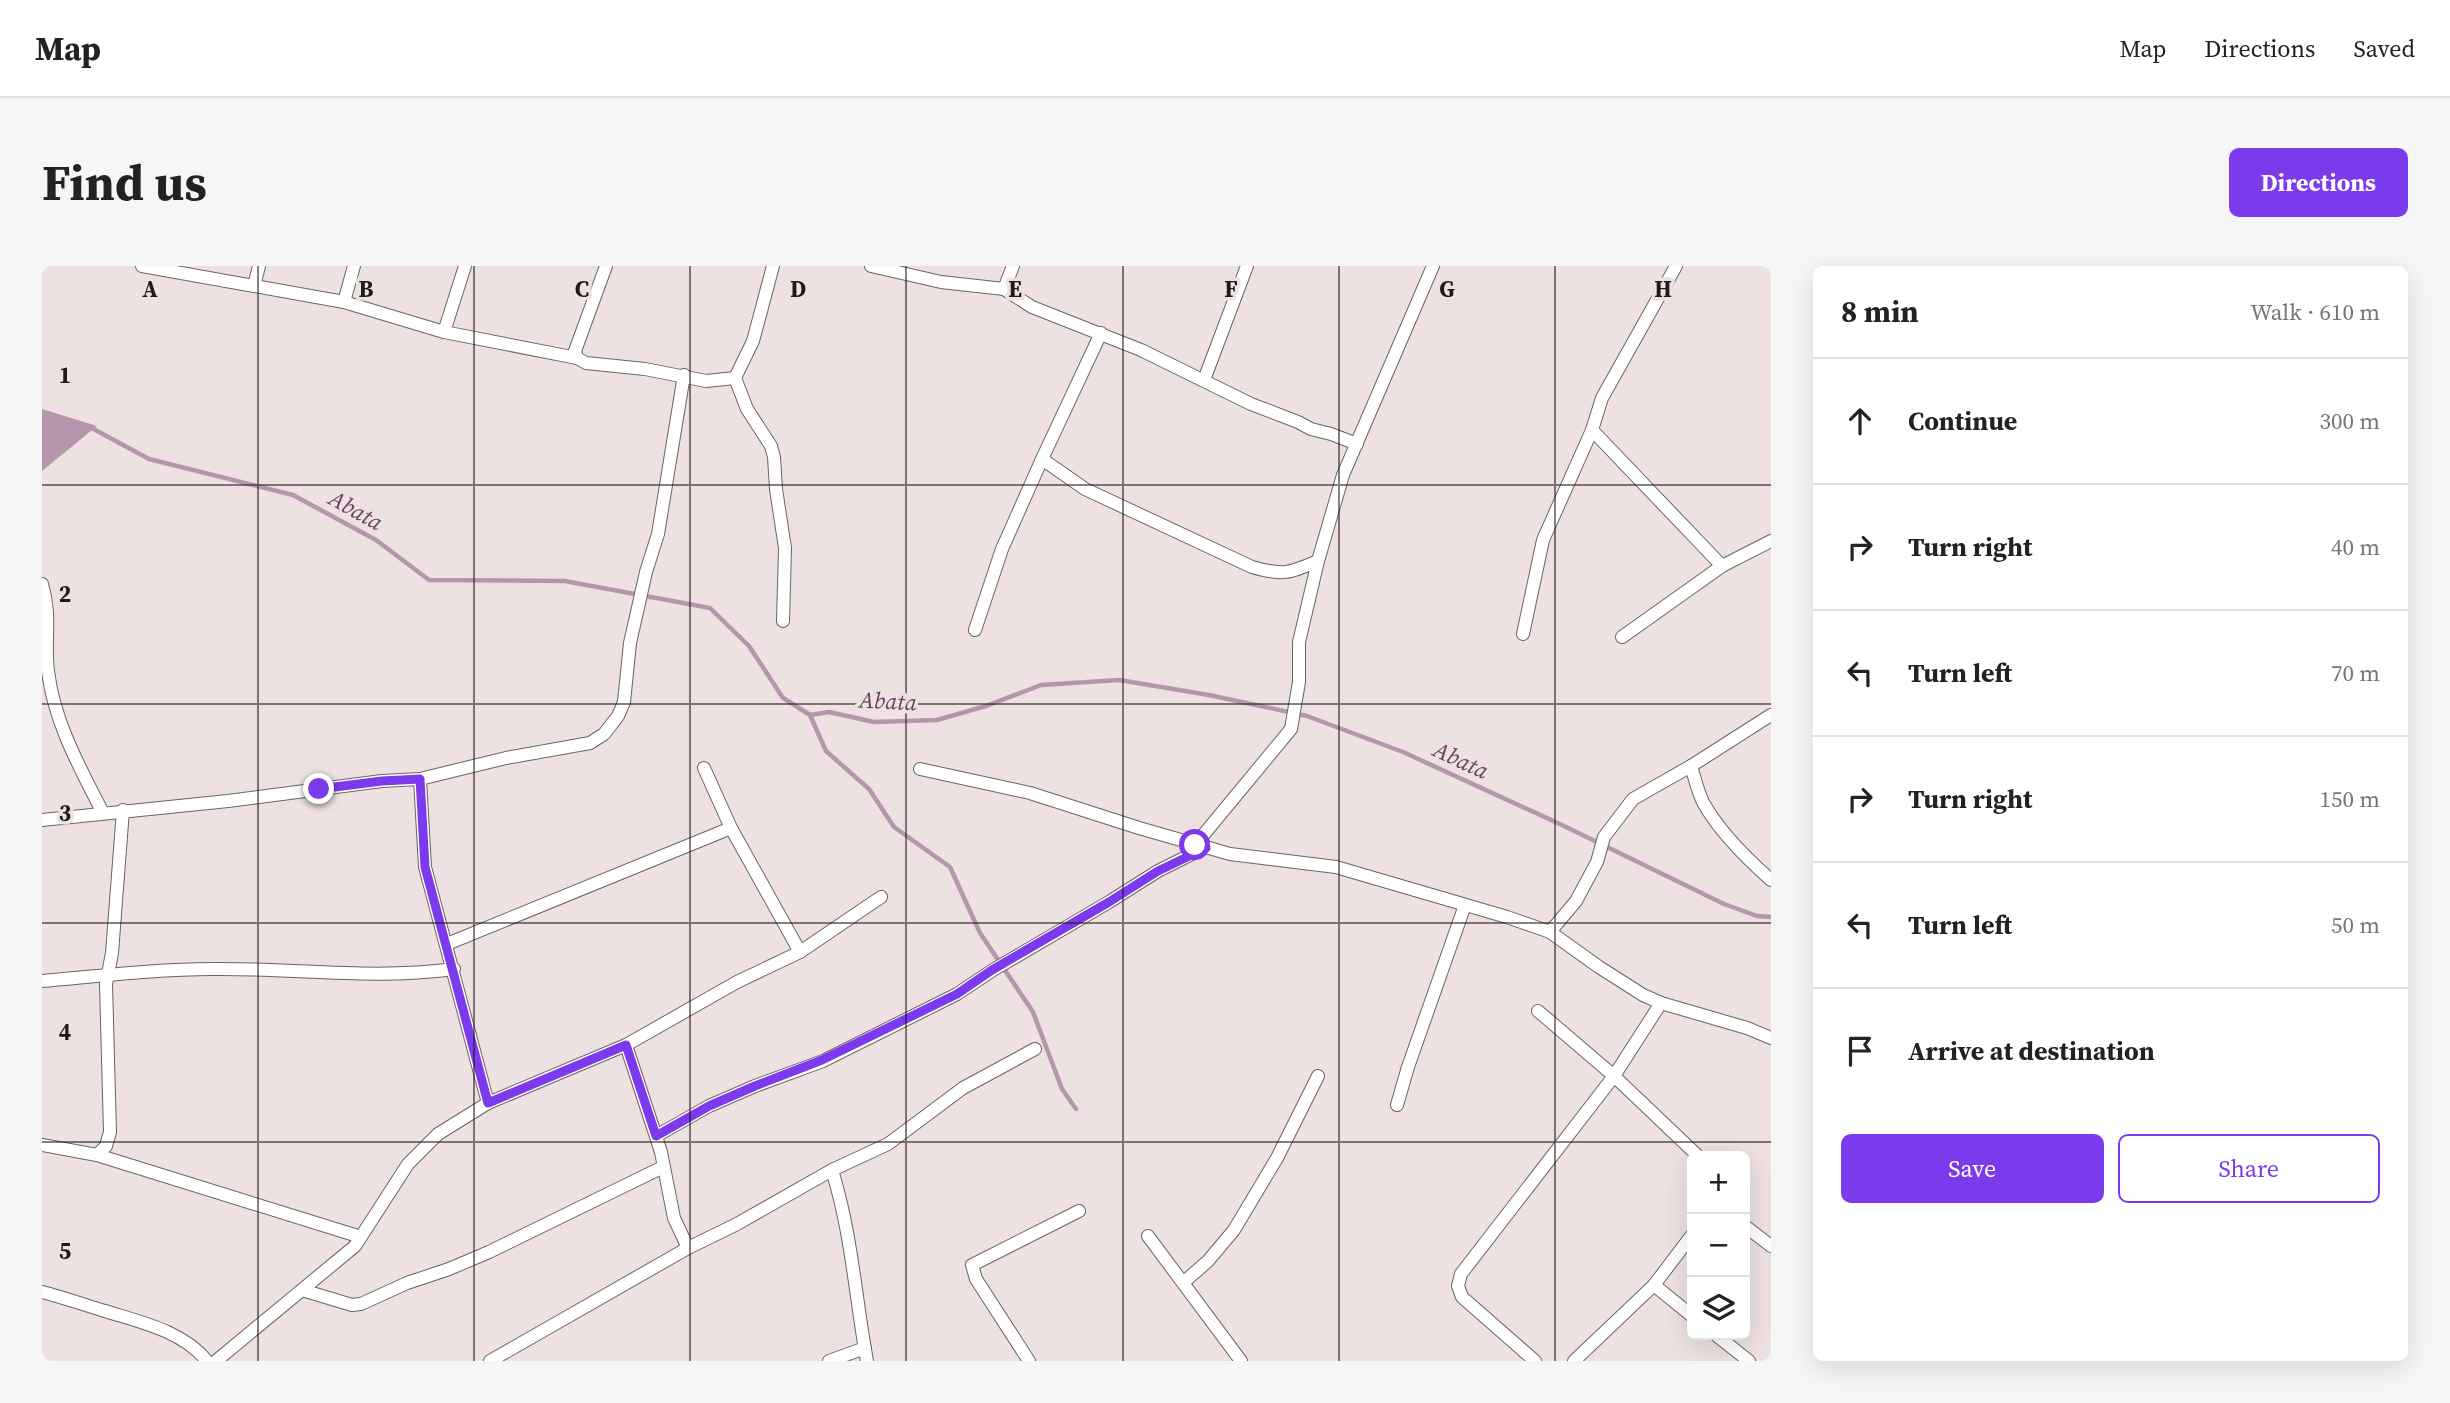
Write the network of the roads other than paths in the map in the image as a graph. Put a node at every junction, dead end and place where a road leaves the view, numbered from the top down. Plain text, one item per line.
1 (142, 266) edge
2 (259, 266) edge
3 (354, 266) edge
4 (465, 266) edge
5 (606, 266) edge
6 (773, 266) edge
7 (871, 266) edge
8 (1013, 266) edge
9 (1247, 266) edge
10 (1433, 266) edge
11 (1676, 266) edge
12 (161, 268) edge
13 (254, 286) junction
14 (1004, 289) junction
15 (344, 302) junction
16 (444, 332) junction
17 (1101, 333) junction
18 (577, 358) junction
19 (684, 376) junction
20 (735, 378) junction
21 (1204, 380) junction
22 (1592, 430) junction
23 (1357, 444) junction
24 (1042, 459) junction
25 (1771, 541) edge
26 (1318, 561) junction
27 (1722, 566) junction
28 (42, 584) edge
29 (783, 621) dead end
30 (975, 630) dead end
31 (1523, 634) dead end
32 (1622, 637) dead end
33 (1771, 715) edge
34 (1691, 766) junction
35 (704, 768) dead end
36 (920, 769) dead end
37 (420, 779) junction
38 (123, 810) junction
39 (103, 813) junction
40 (42, 820) edge
41 (731, 828) junction
42 (1200, 846) junction
43 (1771, 880) edge
44 (881, 897) dead end
45 (1465, 905) junction
46 (1550, 932) junction
47 (447, 944) junction
48 (800, 952) junction
49 (454, 969) junction
50 (107, 975) junction
51 (42, 981) edge
52 (1661, 1003) junction
53 (1538, 1011) dead end
54 (1771, 1038) edge
55 (626, 1045) junction
56 (1035, 1049) dead end
57 (1318, 1076) dead end
58 (1614, 1076) junction
59 (488, 1103) junction
60 (1397, 1105) dead end
61 (656, 1136) junction
62 (42, 1145) edge
63 (1693, 1151) edge
64 (97, 1155) junction
65 (663, 1167) junction
66 (832, 1170) junction
67 (1079, 1212) dead end
68 (1750, 1230) edge
69 (1148, 1236) dead end
70 (361, 1237) junction
71 (1687, 1242) edge
72 (1771, 1246) edge
73 (688, 1248) junction
74 (1184, 1282) junction
75 (1654, 1285) junction
76 (302, 1290) junction
77 (42, 1292) edge
78 (1687, 1312) edge
79 (1722, 1340) edge
80 (866, 1354) edge
81 (208, 1361) edge
82 (216, 1361) edge
83 (490, 1361) edge
84 (829, 1361) edge
85 (1029, 1361) edge
86 (1241, 1361) edge
87 (1535, 1361) edge
88 (1574, 1361) edge
89 (1749, 1361) edge

1 - 12 street
2 - 13 street
3 - 15 street
4 - 16 street
5 - 18 street
6 - 20 street
7 - 14 street
8 - 14 street
9 - 21 street
10 - 23 street
11 - 22 street
12 - 13 street
13 - 15 street
14 - 17 street
15 - 16 street
16 - 18 street
17 - 21 street
17 - 24 street
18 - 19 street
19 - 20 street
19 - 37 street
20 - 29 street
21 - 23 street
22 - 27 street
22 - 31 street
23 - 26 street
24 - 26 street
24 - 30 street
25 - 27 street
26 - 42 street
27 - 32 street
28 - 39 street
33 - 34 street
34 - 43 street
34 - 46 street
35 - 41 street
36 - 42 street
37 - 38 street
37 - 47 street
38 - 39 street
38 - 50 street
39 - 40 street
41 - 47 street
41 - 48 street
42 - 45 street
42 - 61 street
44 - 48 street
45 - 46 street
45 - 60 street
46 - 52 street
47 - 49 street
48 - 55 street
49 - 50 street
49 - 59 street
50 - 51 street
50 - 64 street
52 - 54 street
52 - 58 street
53 - 58 street
55 - 59 street
55 - 61 street
56 - 66 street
57 - 74 street
58 - 63 street
58 - 87 street
59 - 70 street
61 - 65 street
62 - 64 street
64 - 70 street
65 - 73 street
65 - 76 street
66 - 73 street
66 - 80 street
67 - 85 street
68 - 72 street
69 - 74 street
70 - 76 street
71 - 75 street
73 - 83 street
74 - 86 street
75 - 78 street
75 - 88 street
76 - 82 street
77 - 81 street
79 - 89 street
80 - 84 street

